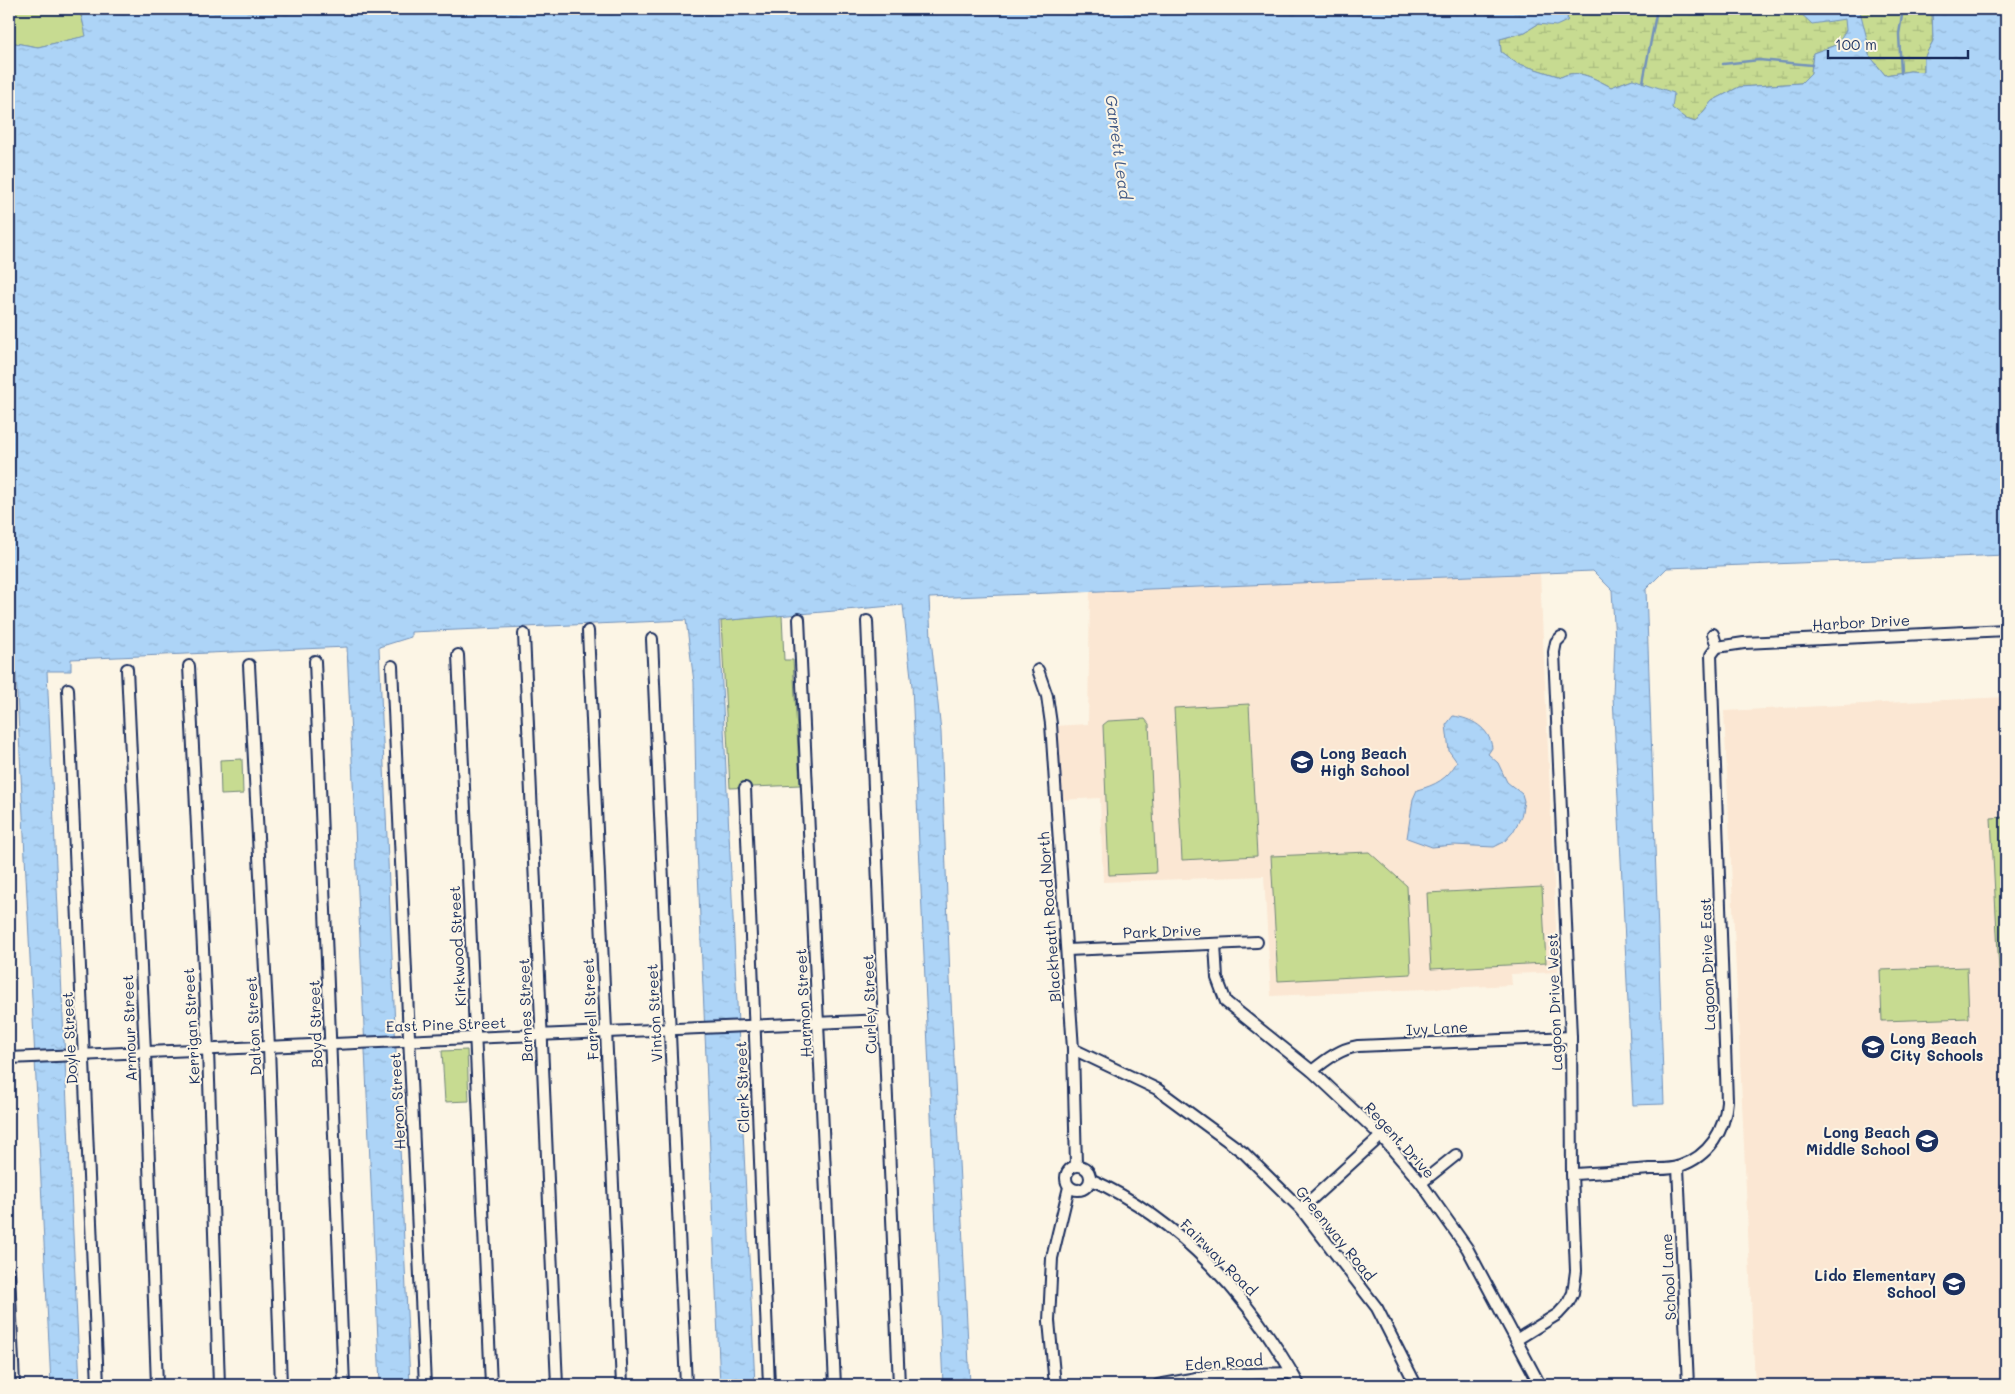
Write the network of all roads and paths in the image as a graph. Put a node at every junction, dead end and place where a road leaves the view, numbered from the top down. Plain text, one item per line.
1 (799, 619) dead end
2 (867, 621) dead end
3 (2006, 630) edge
4 (588, 632) dead end
5 (524, 634) dead end
6 (1713, 634) dead end
7 (1561, 637) dead end
8 (652, 639) dead end
9 (1717, 647) junction
10 (458, 655) dead end
11 (315, 662) dead end
12 (249, 665) dead end
13 (189, 666) dead end
14 (392, 666) dead end
15 (127, 669) dead end
16 (1038, 670) dead end
17 (68, 689) dead end
18 (745, 788) dead end
19 (1257, 942) dead end
20 (1215, 944) junction
21 (1067, 950) junction
22 (885, 1020) junction
23 (819, 1023) junction
24 (749, 1026) junction
25 (670, 1030) junction
26 (606, 1032) junction
27 (541, 1035) junction
28 (1570, 1037) junction
29 (476, 1038) junction
30 (406, 1041) junction
31 (331, 1044) junction
32 (269, 1047) junction
33 (1073, 1049) junction
34 (208, 1050) junction
35 (145, 1052) junction
36 (80, 1055) junction
37 (9, 1058) edge
38 (1312, 1071) junction
39 (1381, 1136) junction
40 (1456, 1155) dead end
41 (1076, 1165) junction
42 (1678, 1167) junction
43 (1572, 1174) junction
44 (1090, 1179) junction
45 (1421, 1183) junction
46 (1069, 1187) junction
47 (1301, 1209) junction
48 (9, 1272) edge
49 (1516, 1340) junction
50 (1292, 1373) junction
51 (14, 1385) edge
52 (98, 1385) edge
53 (157, 1385) edge
54 (219, 1385) edge
55 (281, 1385) edge
56 (344, 1385) edge
57 (425, 1385) edge
58 (491, 1385) edge
59 (557, 1385) edge
60 (622, 1385) edge
61 (686, 1385) edge
62 (769, 1385) edge
63 (835, 1385) edge
64 (899, 1385) edge
65 (1055, 1385) edge
66 (1158, 1385) edge
67 (1299, 1385) edge
68 (1416, 1385) edge
69 (1540, 1385) edge
70 (1688, 1385) edge

1 - 23 street, Harmon Street
2 - 22 street, Curley Street
3 - 9 street, Harbor Drive
4 - 26 street, Farrell Street
5 - 27 street, Barnes Street
6 - 9 street
7 - 28 street, Lagoon Drive West
8 - 25 street, Vinton Street
9 - 42 street, Lagoon Drive East
10 - 29 street, Kirkwood Street
11 - 31 street, Boyd Street
12 - 32 street, Dalton Street
13 - 34 street, Kerrigan Street
14 - 30 street, Heron Street
15 - 35 street, Armour Street
16 - 21 street, Blackheath Road North
17 - 36 street, Doyle Street
18 - 24 street, Clark Street
19 - 20 street, Park Drive
20 - 21 street, Park Drive
20 - 38 street, Regent Drive
21 - 33 street, Blackheath Road North
22 - 23 street, East Pine Street
22 - 64 street, Curley Street
23 - 24 street, East Pine Street
23 - 63 street, Harmon Street
24 - 25 street, East Pine Street
24 - 62 street, Clark Street
25 - 26 street, East Pine Street
25 - 61 street, Vinton Street
26 - 27 street, East Pine Street
26 - 60 street, Farrell Street
27 - 29 street, East Pine Street
27 - 59 street, Barnes Street
28 - 38 street, Ivy Lane
28 - 43 street, Lagoon Drive West
29 - 30 street, East Pine Street
29 - 58 street, Kirkwood Street
30 - 31 street, East Pine Street
30 - 57 street, Heron Street
31 - 32 street, East Pine Street
31 - 56 street, Boyd Street
32 - 34 street, East Pine Street
32 - 55 street, Dalton Street
33 - 41 street, Blackheath Road North
33 - 47 street, Greenway Road
34 - 35 street, East Pine Street
34 - 54 street, Kerrigan Street
35 - 36 street, East Pine Street
35 - 53 street, Armour Street
36 - 37 street, East Pine Street
36 - 52 street, Doyle Street
38 - 39 street, Regent Drive
39 - 45 street, Regent Drive
39 - 47 street
40 - 45 street
41 - 44 street, Fairway Road
41 - 46 street
42 - 43 street, Lagoon Drive East
42 - 70 street, School Lane
43 - 49 street, Lagoon Drive West
44 - 46 street
44 - 50 street, Fairway Road
45 - 49 street, Regent Drive
46 - 65 street
47 - 68 street, Greenway Road
48 - 51 street
49 - 69 street, Regent Drive
50 - 66 street, Eden Road
50 - 67 street, Fairway Road

